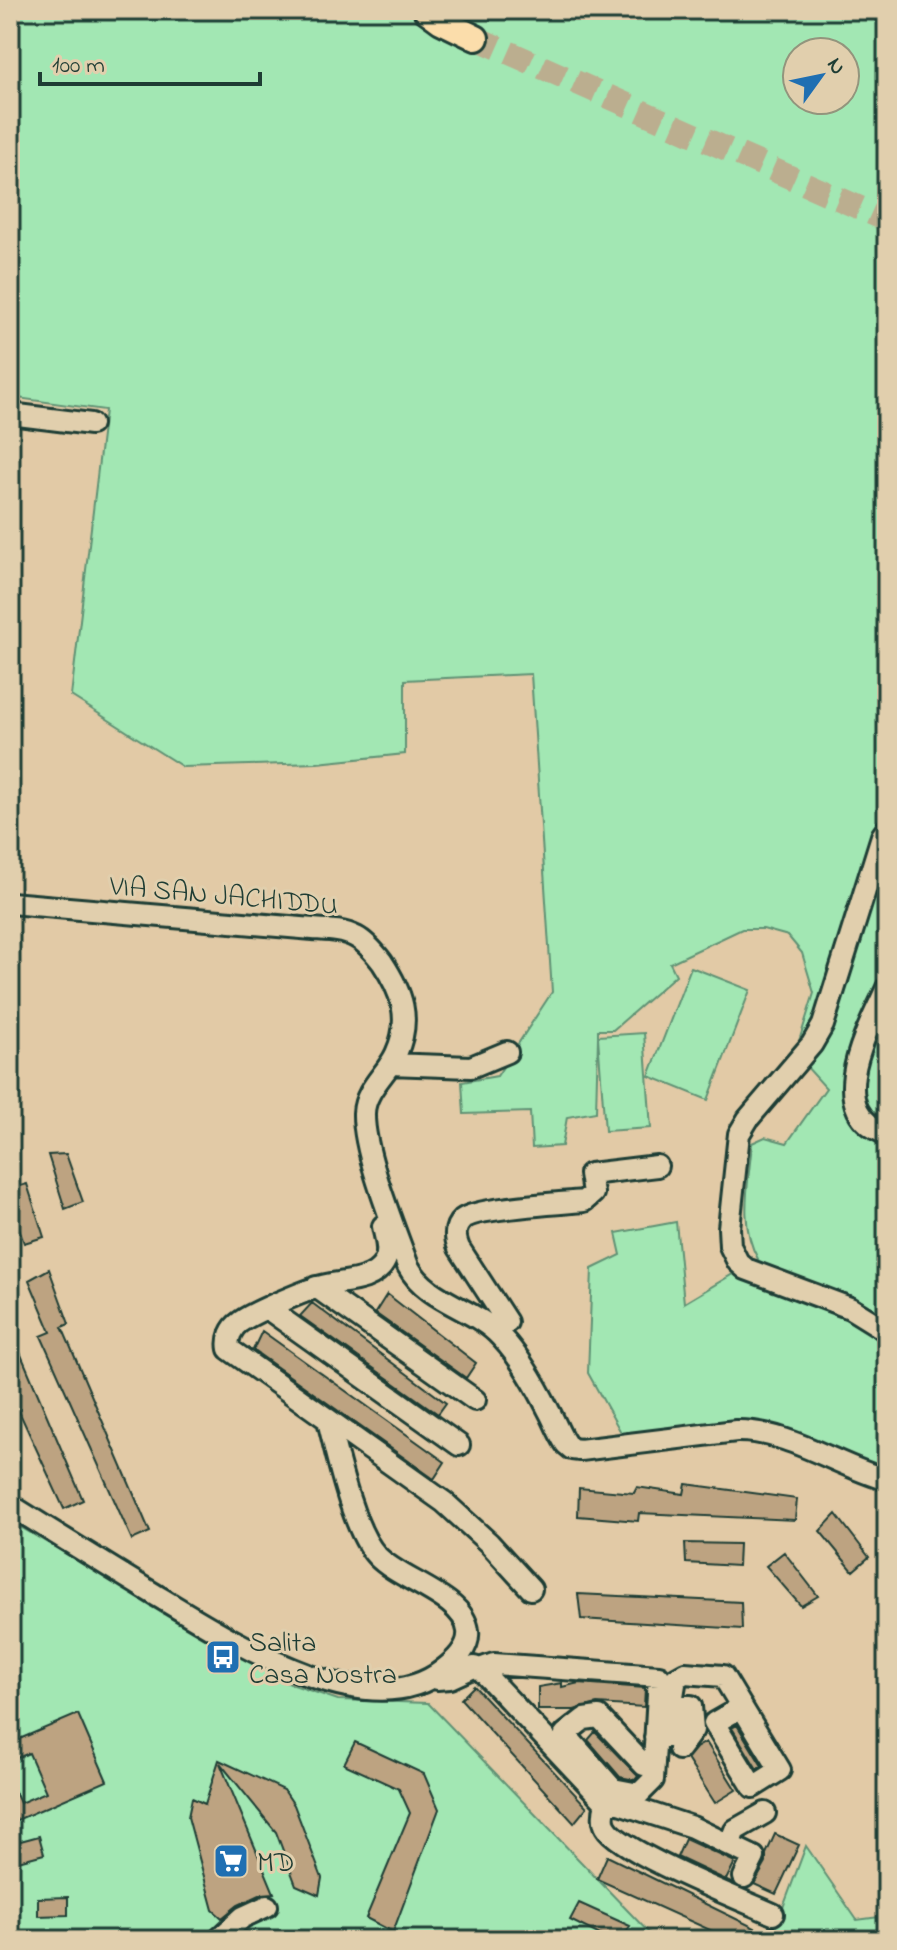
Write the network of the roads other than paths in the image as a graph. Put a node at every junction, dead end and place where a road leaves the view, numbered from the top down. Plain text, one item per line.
1 (426, 11) edge
2 (476, 38) tunnel mouth
3 (10, 414) edge
4 (91, 424) dead end
5 (887, 829) edge
6 (10, 903) edge
7 (887, 988) edge
8 (507, 1052) dead end
9 (390, 1064) junction
10 (887, 1134) edge
11 (657, 1166) dead end
12 (388, 1207) junction
13 (316, 1287) junction
14 (268, 1309) junction
15 (495, 1330) junction
16 (887, 1331) edge
17 (475, 1400) dead end
18 (328, 1420) junction
19 (459, 1445) dead end
20 (887, 1480) edge
21 (10, 1505) edge
22 (531, 1589) dead end
23 (480, 1669) junction
24 (429, 1680) junction
25 (674, 1706) junction
26 (742, 1707) dead end
27 (655, 1737) junction
28 (679, 1749) dead end
29 (654, 1765) dead end
30 (606, 1803) junction
31 (765, 1813) dead end
32 (729, 1845) junction
33 (744, 1877) dead end
34 (267, 1906) dead end
35 (773, 1914) dead end
36 (218, 1940) edge

1 - 2 main road
3 - 4 street
5 - 16 street
6 - 9 street, VIA SAN JACHIDDU
7 - 10 street
8 - 9 street
9 - 12 street, VIA SAN JACHIDDU
11 - 15 street
12 - 13 street
12 - 15 street, VIA SAN JACHIDDU
13 - 14 street
13 - 17 street
14 - 18 street
14 - 19 street
15 - 20 street, VIA SAN JACHIDDU
18 - 22 street
18 - 24 street
21 - 24 street
23 - 24 street
23 - 27 street
23 - 30 street
25 - 26 street
25 - 27 street
25 - 28 street
27 - 29 street
30 - 32 street
30 - 35 street
31 - 32 street
32 - 33 street
34 - 36 street

